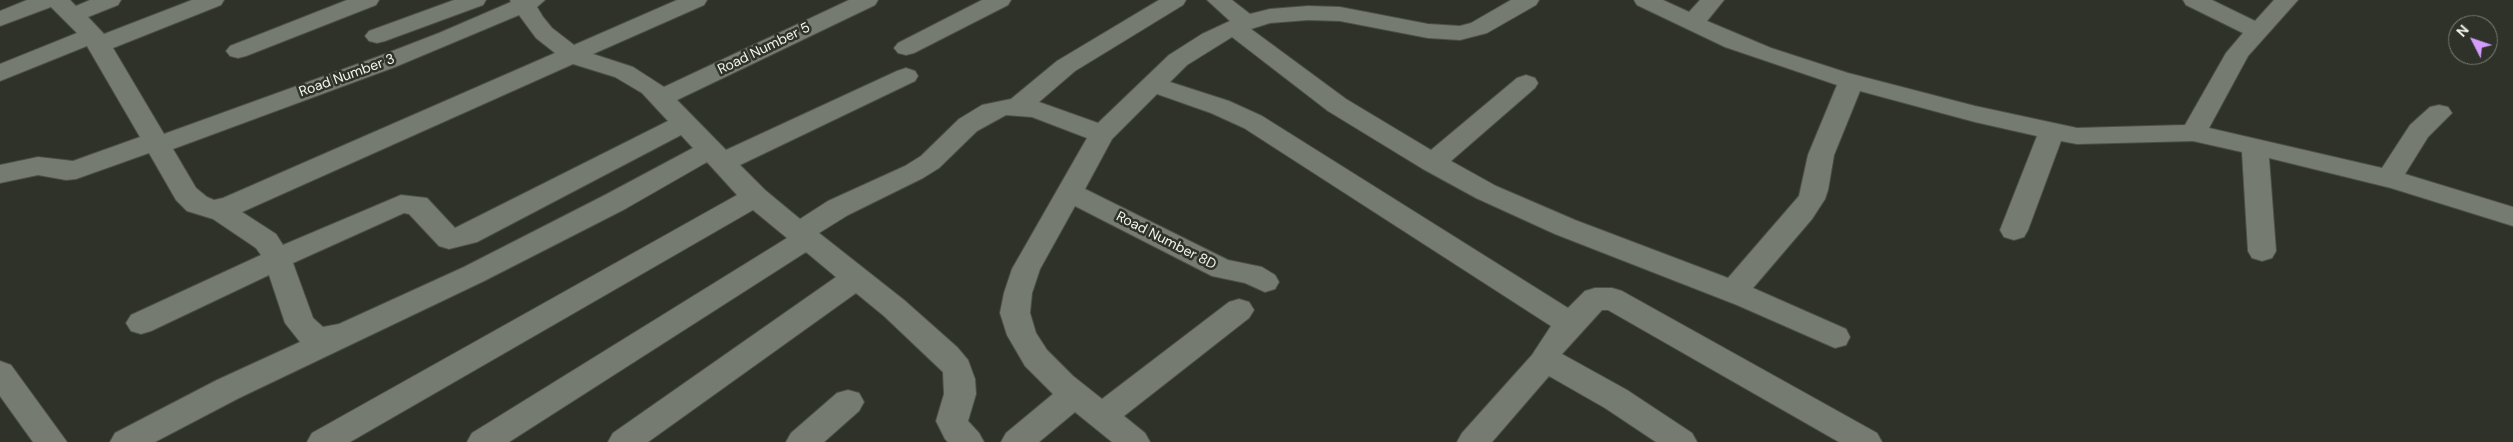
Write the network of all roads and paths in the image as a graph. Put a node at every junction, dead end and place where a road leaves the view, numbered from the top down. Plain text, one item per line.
1 (48, 0) edge
2 (110, 0) edge
3 (213, 0) edge
4 (368, 0) edge
5 (474, 0) edge
6 (696, 0) edge
7 (866, 0) edge
8 (1000, 0) edge
9 (1175, 0) edge
10 (1218, 0) edge
11 (1528, 0) edge
12 (1645, 0) edge
13 (1713, 0) edge
14 (2194, 0) edge
15 (2287, 0) edge
16 (526, 1) edge
17 (1318, 6) edge
18 (65, 7) edge
19 (0, 19) edge
20 (1692, 23) junction
21 (1240, 24) junction
22 (2257, 31) junction
23 (377, 36) dead end
24 (96, 40) junction
25 (906, 48) dead end
26 (238, 51) dead end
27 (573, 56) junction
28 (0, 73) edge
29 (906, 76) dead end
30 (1851, 81) junction
31 (1526, 83) dead end
32 (1152, 84) junction
33 (661, 98) junction
34 (1018, 107) junction
35 (2439, 113) dead end
36 (684, 123) junction
37 (2051, 132) junction
38 (1102, 134) junction
39 (2193, 134) junction
40 (156, 143) junction
41 (2255, 146) junction
42 (715, 156) junction
43 (1432, 163) junction
44 (0, 174) edge
45 (2389, 178) junction
46 (1069, 192) junction
47 (756, 197) junction
48 (219, 210) junction
49 (2513, 217) edge
50 (2014, 230) dead end
51 (802, 236) junction
52 (2262, 252) dead end
53 (278, 258) junction
54 (856, 278) junction
55 (1265, 282) dead end
56 (1733, 291) junction
57 (1239, 310) dead end
58 (141, 323) dead end
59 (1570, 324) junction
60 (343, 335) junction
61 (1835, 337) dead end
62 (1547, 358) junction
63 (0, 373) edge
64 (1075, 394) junction
65 (848, 402) dead end
66 (1101, 417) junction
67 (51, 442) edge
68 (126, 442) edge
69 (323, 442) edge
70 (483, 442) edge
71 (624, 442) edge
72 (802, 442) edge
73 (968, 442) edge
74 (1017, 442) edge
75 (1134, 442) edge
76 (1473, 442) edge
77 (1681, 442) edge
78 (1866, 442) edge

1 - 19 street
2 - 18 street
3 - 24 street
4 - 26 street
5 - 23 street
6 - 27 street
7 - 33 street, Road Number 5
8 - 25 street
9 - 34 street
10 - 21 street
11 - 17 street
12 - 20 street
13 - 20 street
14 - 22 street
15 - 22 street
16 - 27 street
16 - 40 street, Road Number 3
17 - 21 street
18 - 24 street
20 - 30 street
21 - 32 street
21 - 43 street
22 - 39 street
24 - 28 street
24 - 40 street
27 - 33 street
27 - 48 street
29 - 42 street
30 - 37 street
30 - 56 street
31 - 43 street
32 - 38 street
32 - 59 street
33 - 36 street
34 - 38 street
34 - 51 street
35 - 45 street
36 - 42 street
36 - 53 street
37 - 39 street
37 - 50 street
38 - 46 street
39 - 41 street
40 - 44 street, Road Number 3
40 - 48 street
41 - 45 street
41 - 52 street
42 - 47 street
42 - 60 street
43 - 56 street
45 - 49 street
46 - 55 street, Road Number 8D
46 - 64 street
47 - 51 street
47 - 69 street
48 - 53 street
51 - 54 street
51 - 70 street
53 - 58 street
53 - 60 street
54 - 71 street
54 - 73 street
56 - 61 street
57 - 66 street
59 - 62 street
59 - 78 street
60 - 68 street
62 - 76 street
62 - 77 street
63 - 67 street
64 - 66 street
64 - 74 street
65 - 72 street
66 - 75 street

